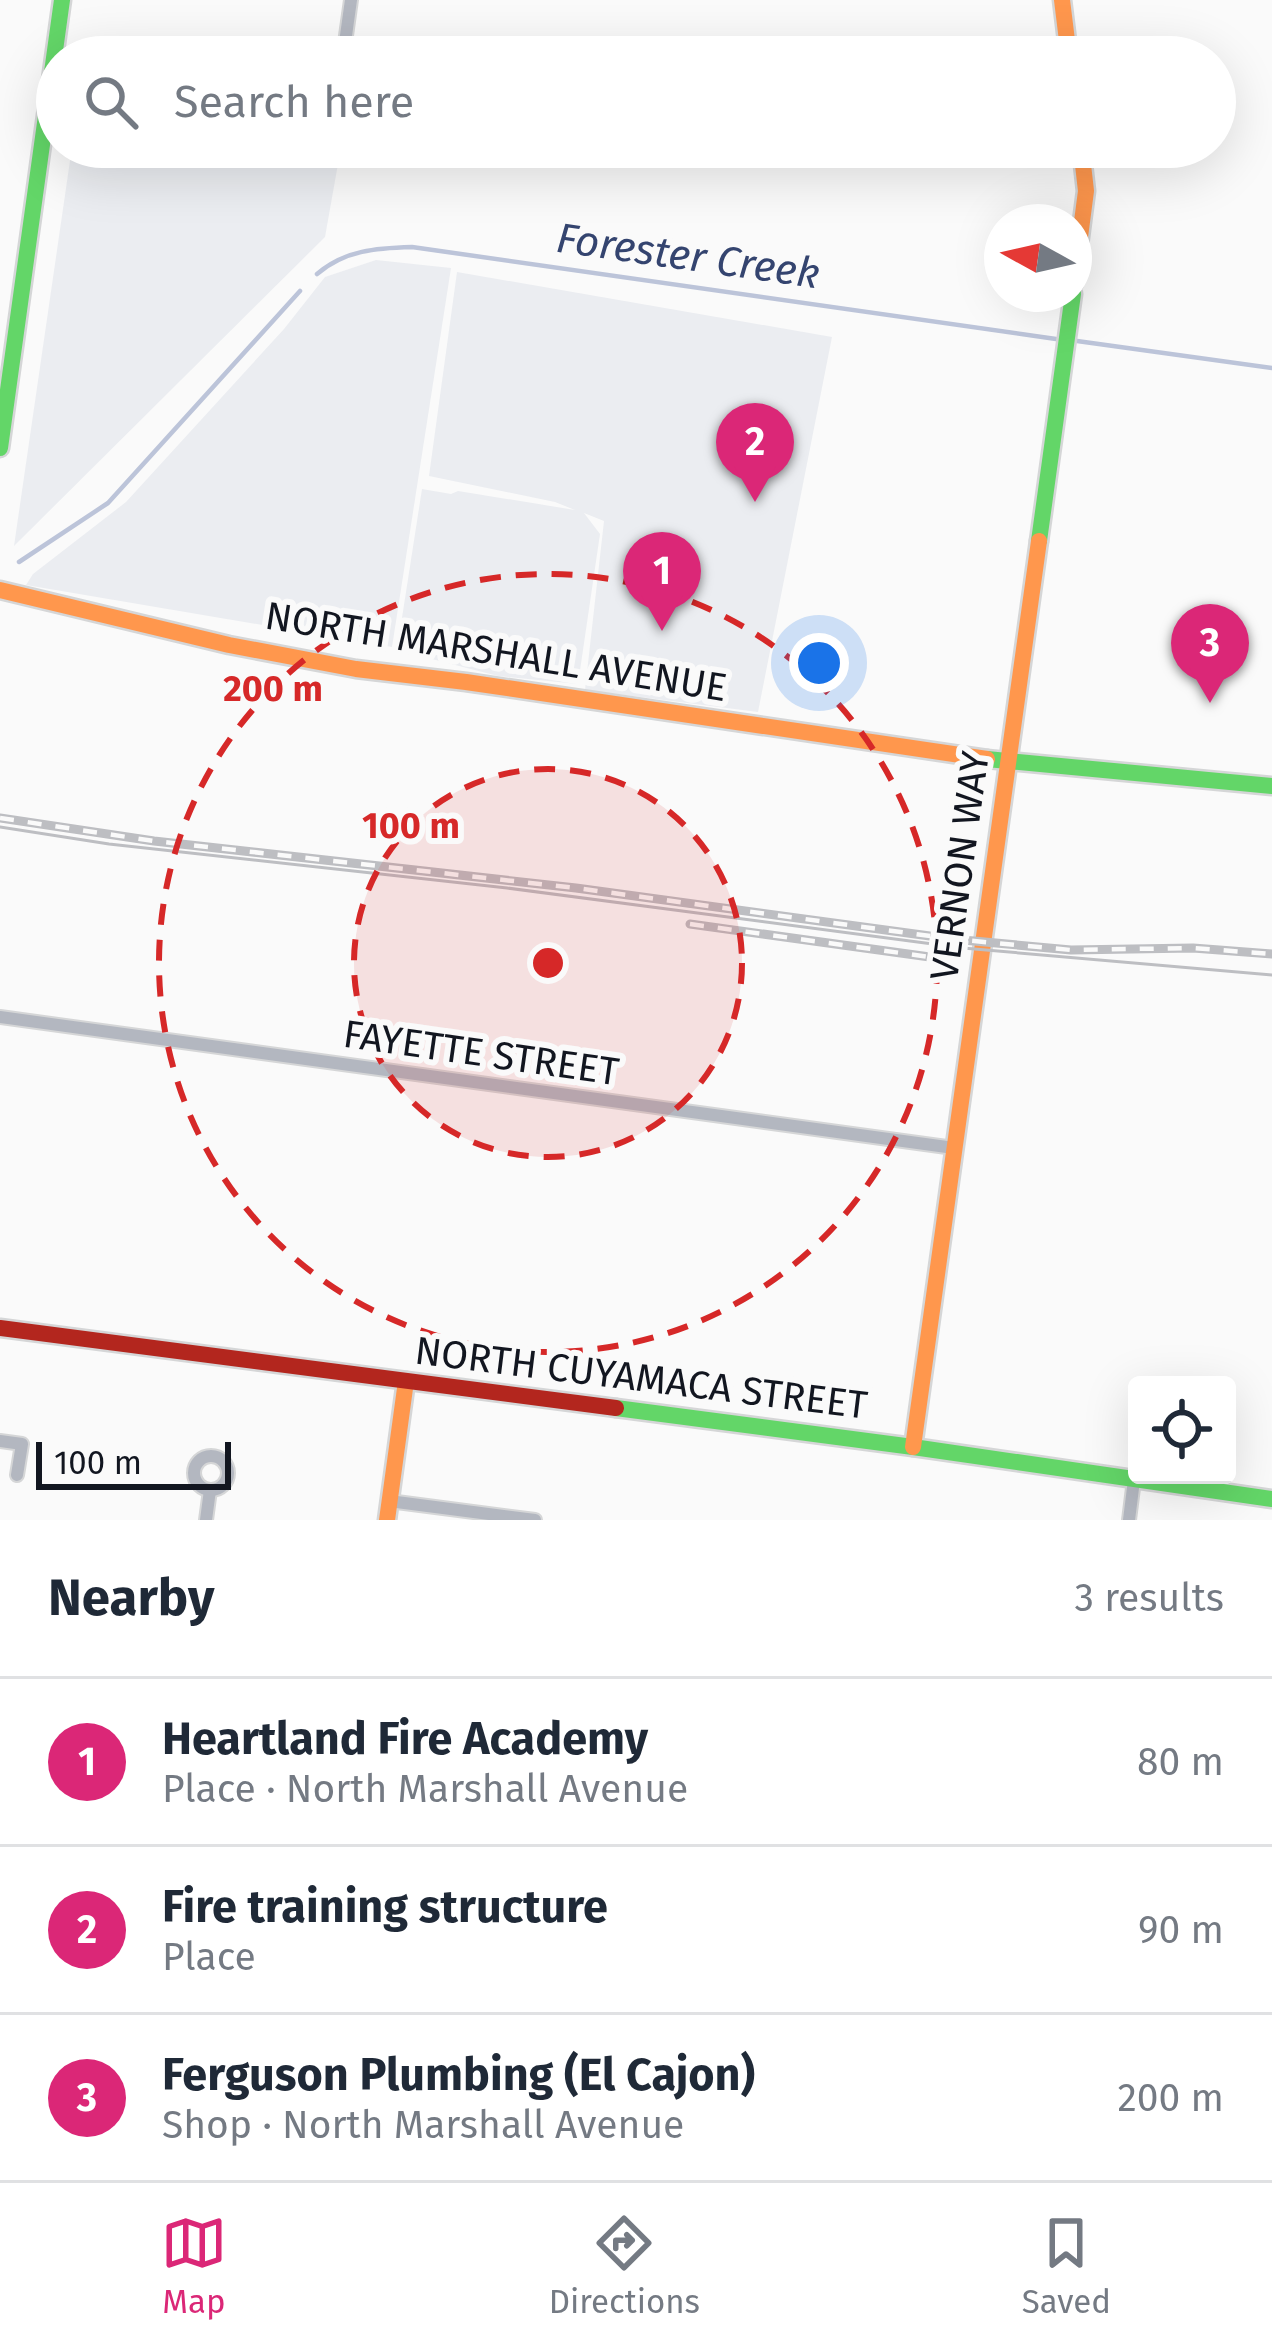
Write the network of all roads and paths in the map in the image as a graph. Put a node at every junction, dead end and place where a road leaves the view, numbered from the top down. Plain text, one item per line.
1 (62, 0) edge
2 (351, 0) edge
3 (1062, 0) edge
4 (57, 36) edge
5 (347, 36) edge
6 (1067, 36) edge
7 (39, 168) edge
8 (1083, 168) edge
9 (1084, 204) edge
10 (1070, 312) edge
11 (0, 448) edge
12 (0, 590) edge
13 (1007, 762) junction
14 (1272, 786) edge
15 (0, 1017) edge
16 (954, 1148) junction
17 (0, 1328) edge
18 (406, 1382) junction
19 (0, 1441) edge
20 (913, 1447) junction
21 (17, 1475) dead end
22 (1128, 1479) edge
23 (1134, 1484) edge
24 (1163, 1484) edge
25 (210, 1490) dead end
26 (1272, 1499) edge
27 (388, 1510) edge
28 (206, 1520) edge
29 (535, 1520) edge
30 (1129, 1520) edge

1 - 4 main road
2 - 5 street
3 - 6 main road
7 - 11 main road
8 - 9 main road
10 - 13 main road, VERNON WAY
12 - 13 main road, NORTH MARSHALL AVENUE
13 - 14 main road, NORTH MARSHALL AVENUE
13 - 16 main road, VERNON WAY
15 - 16 street, FAYETTE STREET
16 - 20 main road, VERNON WAY
17 - 18 main road, NORTH CUYAMACA STREET
18 - 20 main road, NORTH CUYAMACA STREET
18 - 27 main road
19 - 21 street
20 - 22 main road, NORTH CUYAMACA STREET
23 - 30 street
24 - 26 main road, NORTH CUYAMACA STREET
25 - 28 street
27 - 29 street

